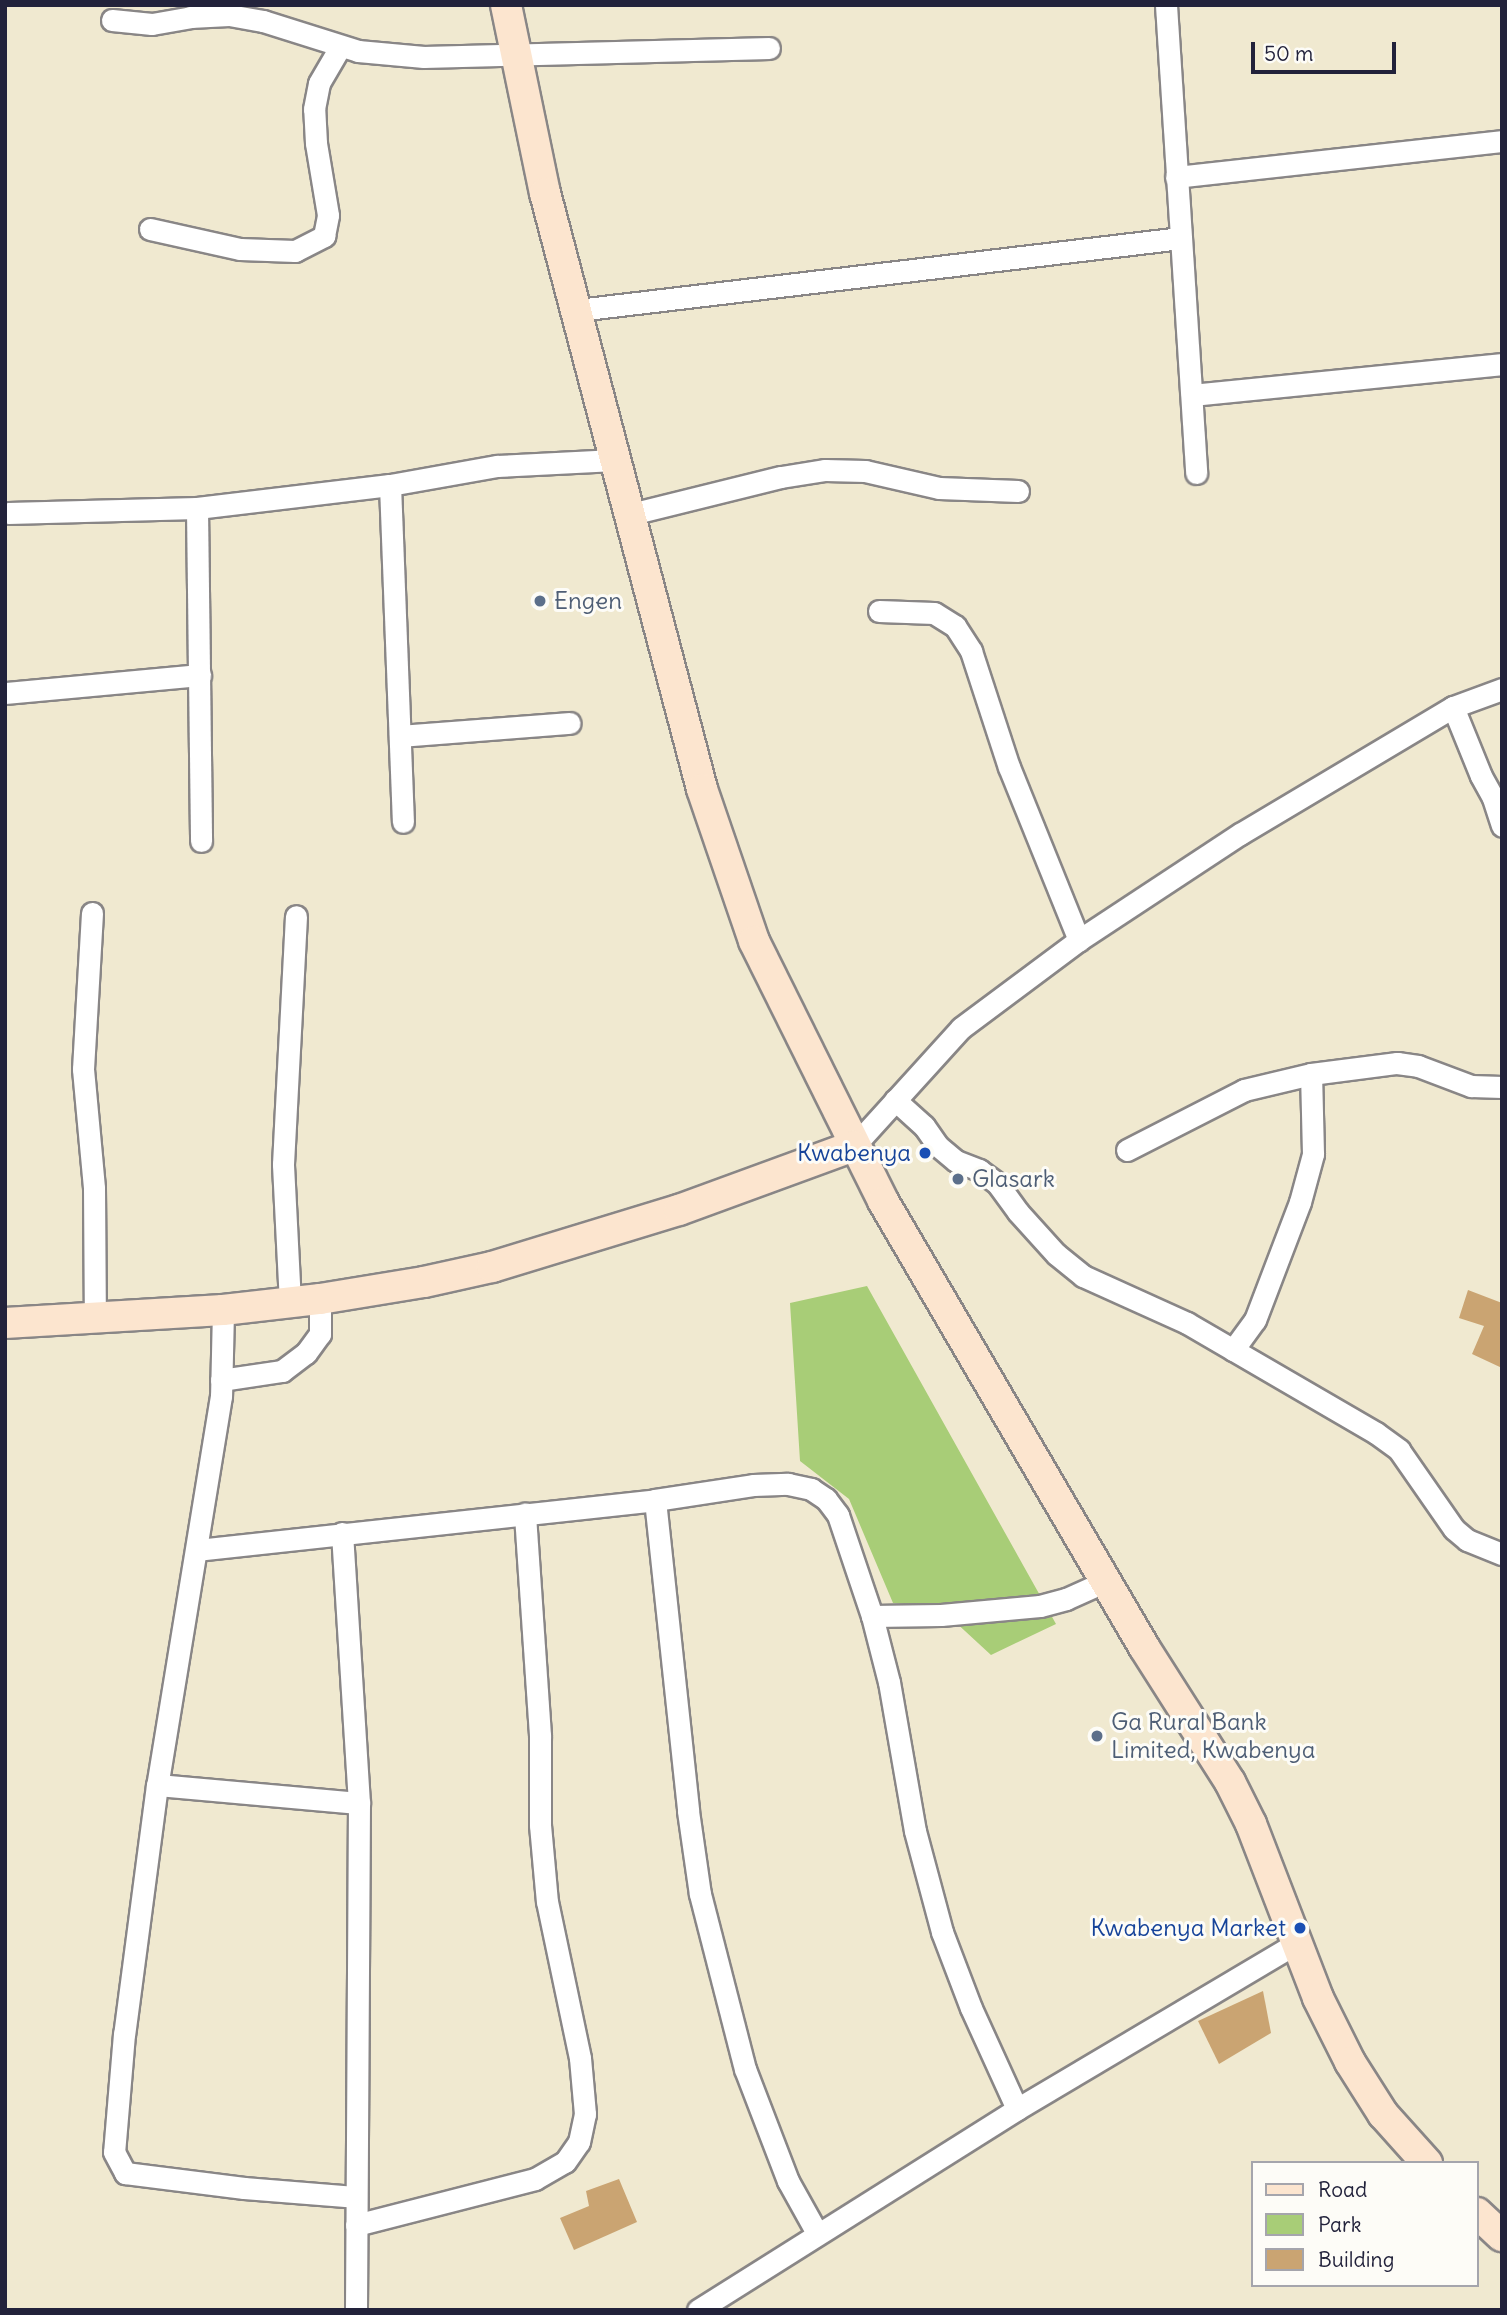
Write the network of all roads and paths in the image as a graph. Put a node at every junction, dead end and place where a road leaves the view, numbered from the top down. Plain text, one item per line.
1 (506, 5) edge
2 (1166, 5) edge
3 (188, 11) edge
4 (112, 20) dead end
5 (340, 47) junction
6 (769, 48) dead end
7 (514, 55) junction
8 (1502, 141) edge
9 (1176, 177) junction
10 (150, 229) dead end
11 (1181, 238) junction
12 (578, 310) junction
13 (1502, 364) edge
14 (1192, 395) junction
15 (615, 460) junction
16 (1196, 473) dead end
17 (390, 485) junction
18 (1018, 491) dead end
19 (197, 508) junction
20 (8, 513) dead end
21 (631, 514) junction
22 (878, 611) dead end
23 (200, 675) junction
24 (1502, 689) edge
25 (5, 693) edge
26 (1454, 707) junction
27 (570, 723) dead end
28 (400, 736) junction
29 (403, 822) dead end
30 (1502, 826) edge
31 (201, 841) dead end
32 (92, 913) dead end
33 (296, 916) dead end
34 (1079, 940) junction
35 (1311, 1074) junction
36 (1502, 1087) edge
37 (895, 1101) junction
38 (853, 1146) junction
39 (1127, 1150) dead end
40 (305, 1301) junction
41 (223, 1310) junction
42 (95, 1318) junction
43 (5, 1323) edge
44 (1233, 1350) junction
45 (221, 1380) junction
46 (655, 1500) junction
47 (525, 1514) junction
48 (342, 1533) junction
49 (197, 1550) junction
50 (1502, 1554) edge
51 (1106, 1580) junction
52 (872, 1616) junction
53 (157, 1785) junction
54 (359, 1803) junction
55 (1295, 1944) junction
56 (1017, 2109) junction
57 (1425, 2161) edge
58 (355, 2197) junction
59 (1479, 2215) edge
60 (356, 2225) junction
61 (817, 2233) junction
62 (1502, 2236) edge
63 (356, 2310) edge
64 (698, 2310) edge

1 - 7 main road
2 - 9 street
3 - 4 street
3 - 5 street
5 - 7 street
5 - 10 street
6 - 7 street
7 - 12 main road
8 - 9 street
9 - 11 street
11 - 12 street
11 - 14 street
12 - 15 main road
13 - 14 street
14 - 16 street
15 - 17 street
15 - 21 main road
17 - 19 street
17 - 28 street
18 - 21 street
19 - 20 street
19 - 23 street
21 - 38 main road
22 - 34 street
23 - 25 street
23 - 31 street
24 - 26 street
26 - 30 street
26 - 34 street
27 - 28 street
28 - 29 street
32 - 42 street
33 - 40 street
34 - 37 street
35 - 36 street
35 - 39 street
35 - 44 street
37 - 38 street
37 - 44 street
38 - 40 main road
38 - 51 main road
40 - 41 main road
40 - 45 street
41 - 42 main road
41 - 45 street
42 - 43 main road
44 - 50 street
45 - 49 street
46 - 47 street
46 - 52 street
46 - 61 street
47 - 48 street
47 - 60 street
48 - 49 street
48 - 54 street
49 - 53 street
51 - 52 street
51 - 55 main road
52 - 56 street
53 - 54 street
53 - 58 street
54 - 58 street
55 - 56 street
55 - 57 main road
56 - 61 street
58 - 60 street
59 - 62 main road
60 - 63 street
61 - 64 street

